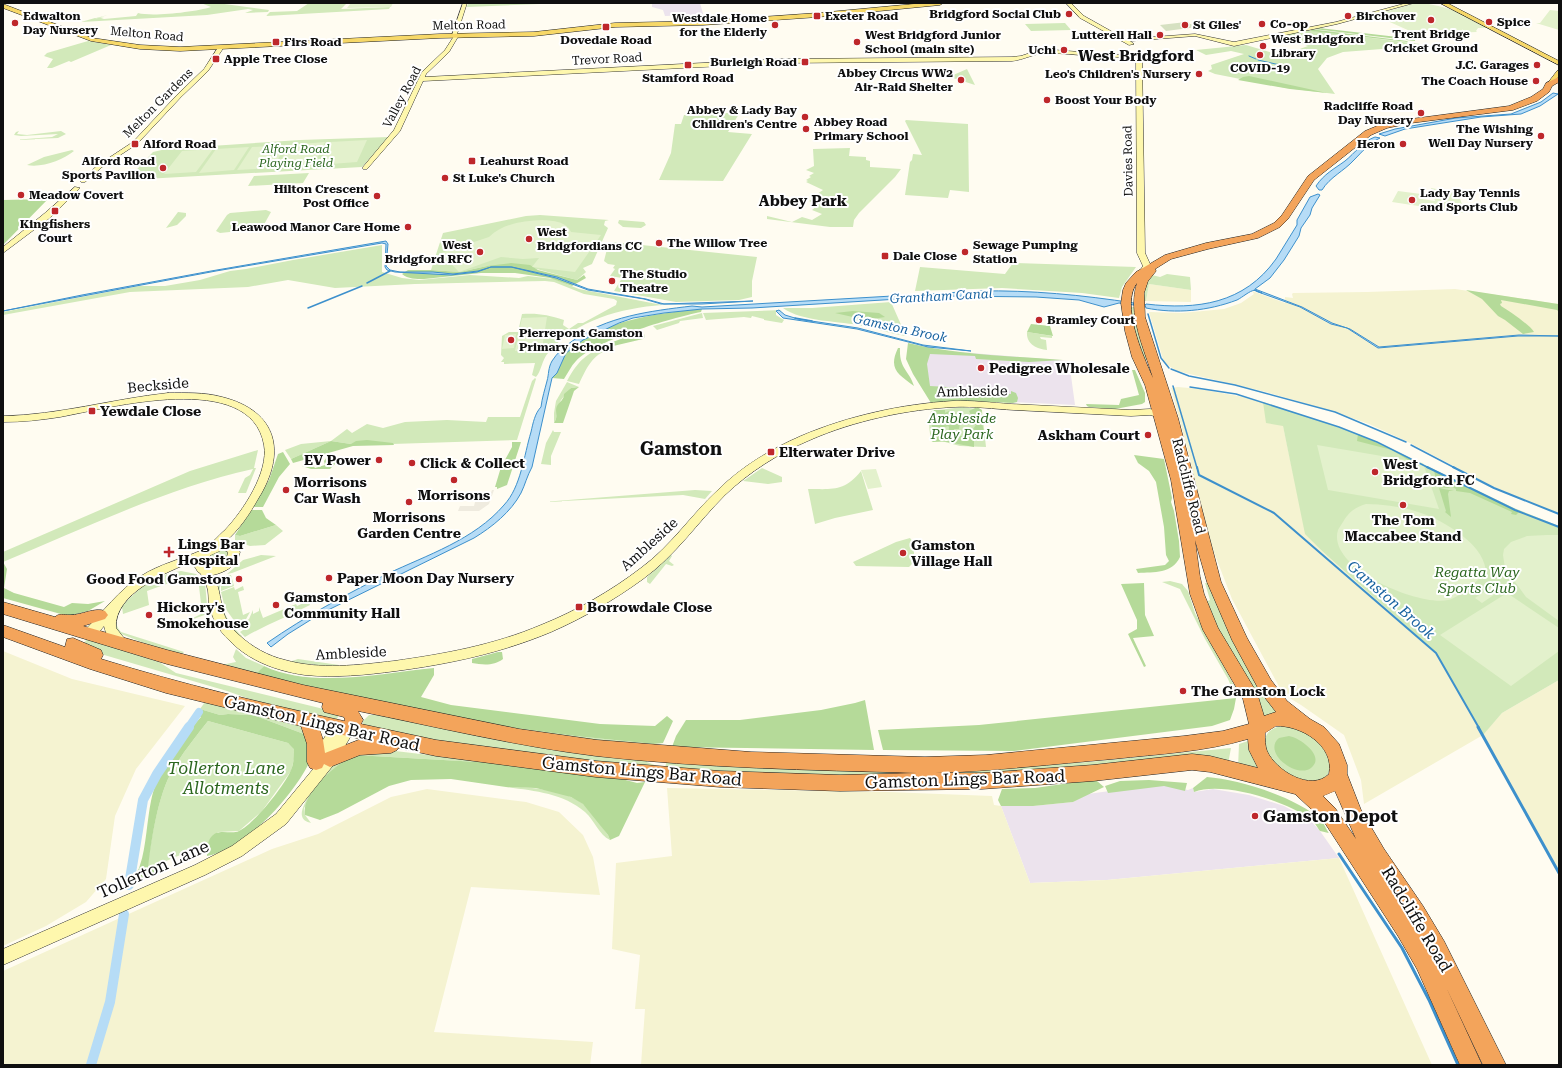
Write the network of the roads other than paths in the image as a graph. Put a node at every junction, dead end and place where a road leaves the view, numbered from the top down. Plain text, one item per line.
1 (465, 3) edge
2 (940, 3) edge
3 (1068, 3) edge
4 (1410, 3) edge
5 (1443, 3) edge
6 (1449, 4) edge
7 (3, 6) edge
8 (456, 35) junction
9 (1125, 40) junction
10 (221, 47) junction
11 (1142, 51) junction
12 (1130, 56) junction
13 (1139, 61) junction
14 (1559, 64) edge
15 (1559, 72) edge
16 (421, 79) junction
17 (1559, 79) edge
18 (1559, 84) edge
19 (1548, 88) junction
20 (365, 168) dead end
21 (3, 251) edge
22 (1143, 259) junction
23 (1158, 264) junction
24 (1143, 272) junction
25 (1133, 312) junction
26 (1163, 411) junction
27 (1131, 413) junction
28 (3, 419) edge
29 (230, 531) junction
30 (230, 547) junction
31 (208, 551) junction
32 (226, 565) junction
33 (170, 567) junction
34 (202, 568) junction
35 (213, 586) junction
36 (120, 600) junction
37 (3, 605) edge
38 (3, 608) edge
39 (100, 615) junction
40 (3, 631) edge
41 (82, 636) junction
42 (122, 643) junction
43 (50, 649) junction
44 (167, 657) junction
45 (377, 707) junction
46 (272, 712) junction
47 (307, 720) junction
48 (346, 724) junction
49 (1304, 724) junction
50 (1257, 728) junction
51 (436, 748) junction
52 (323, 760) junction
53 (1338, 774) junction
54 (1297, 786) junction
55 (3, 957) edge
56 (1471, 1065) edge
57 (1495, 1065) edge

1 - 8 street, Valley Road
2 - 8 main road, Melton Road
3 - 9 street
4 - 9 street
5 - 6 main road
6 - 14 main road
7 - 10 main road, Melton Road
8 - 10 main road, Melton Road
8 - 16 street, Valley Road
9 - 11 street
10 - 21 street, Melton Gardens
11 - 12 street, Trevor Road
11 - 13 street, Davies Road
12 - 13 street
12 - 16 street, Trevor Road
13 - 22 street, Davies Road
15 - 19 main road, Radcliffe Road
16 - 20 street, Valley Road
17 - 19 highway, Radcliffe Road
18 - 19 highway, Radcliffe Road
19 - 23 highway, Radcliffe Road
22 - 23 street
22 - 24 street, Davies Road
23 - 24 highway, Radcliffe Road
23 - 25 highway, Radcliffe Road
24 - 25 highway, Radcliffe Road
25 - 26 highway, Radcliffe Road
26 - 27 street, Ambleside
26 - 27 street
26 - 49 highway, Radcliffe Road
26 - 50 highway, Radcliffe Road
27 - 35 street, Ambleside
28 - 29 street, Beckside
29 - 30 street
29 - 31 street, Beckside
30 - 31 street
30 - 32 street
31 - 33 street
31 - 34 street
32 - 34 street
32 - 35 street
33 - 34 street
33 - 36 street
34 - 35 street, Ambleside
36 - 39 street
36 - 41 street
36 - 42 street
37 - 39 highway
38 - 41 highway, Gamston Lings Bar Road
39 - 41 street
40 - 43 highway, Gamston Lings Bar Road
41 - 42 highway, Gamston Lings Bar Road
41 - 43 highway
41 - 46 highway
42 - 44 highway, Gamston Lings Bar Road
43 - 46 highway, Gamston Lings Bar Road
44 - 45 highway, Gamston Lings Bar Road
44 - 48 highway
45 - 48 highway
45 - 50 highway, Gamston Lings Bar Road
46 - 47 highway, Gamston Lings Bar Road
47 - 48 highway, Gamston Lings Bar Road
47 - 52 highway
48 - 51 highway, Gamston Lings Bar Road
48 - 52 street, Tollerton Lane
49 - 50 highway
49 - 53 highway
50 - 54 highway
51 - 52 highway
51 - 54 highway, Gamston Lings Bar Road
52 - 55 street, Tollerton Lane
53 - 54 highway
53 - 57 highway, Radcliffe Road
54 - 56 highway, Radcliffe Road

